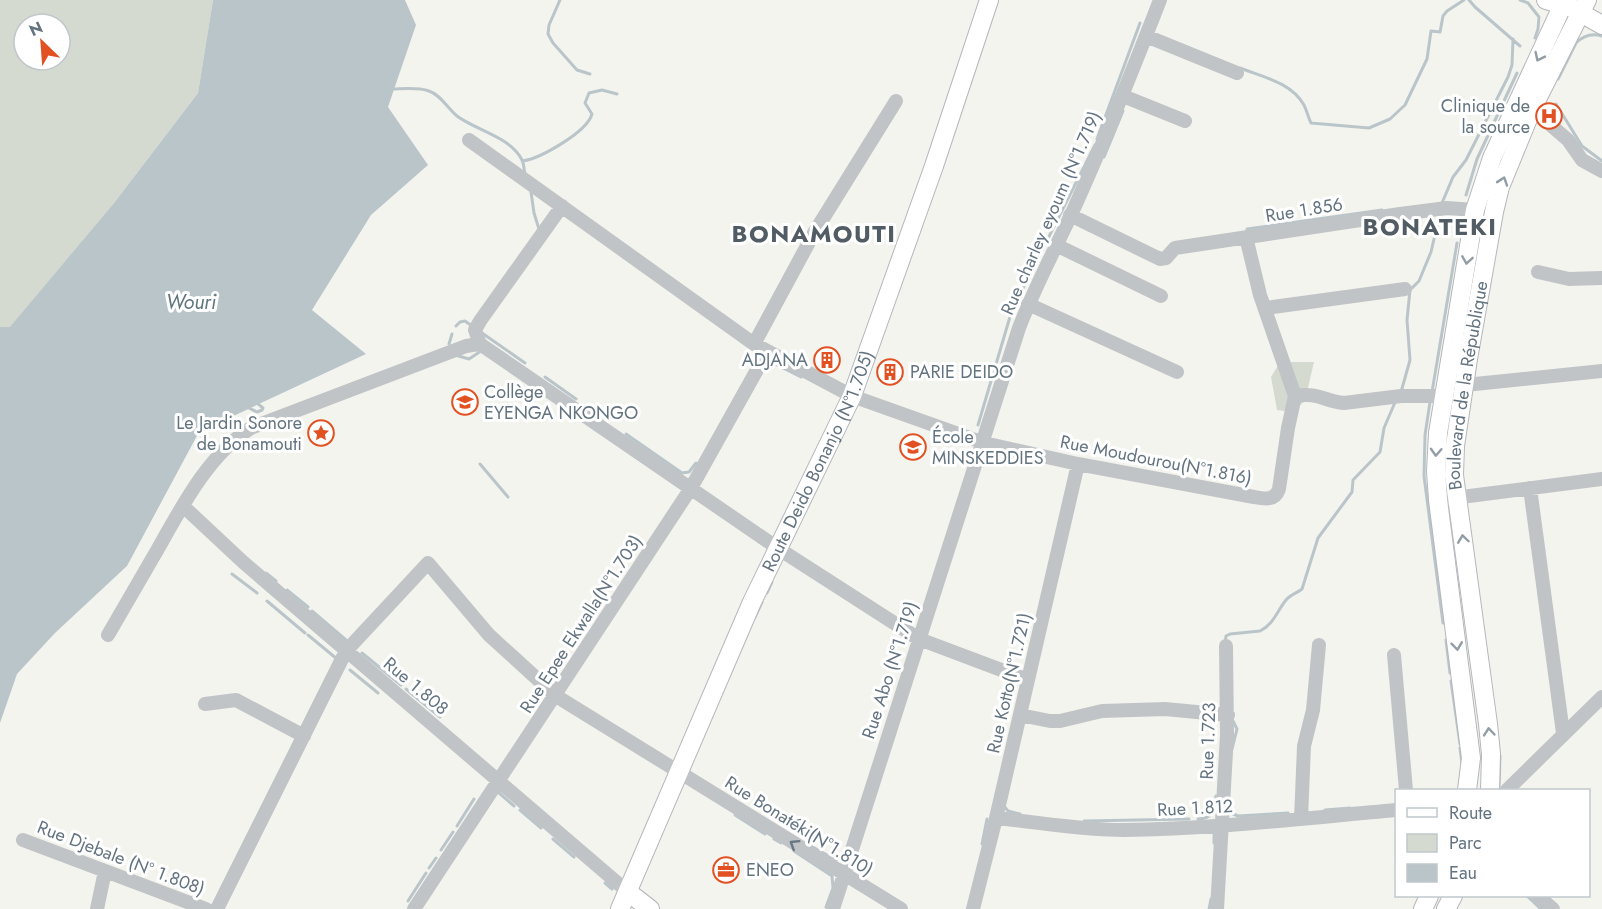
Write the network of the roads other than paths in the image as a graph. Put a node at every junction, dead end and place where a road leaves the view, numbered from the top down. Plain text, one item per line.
1 (989, 0) edge
2 (1160, 0) edge
3 (1541, 0) edge
4 (1573, 3) edge
5 (1602, 6) edge
6 (1602, 26) edge
7 (1146, 36) junction
8 (1559, 37) junction
9 (1237, 73) dead end
10 (1123, 96) junction
11 (896, 101) dead end
12 (1532, 109) junction
13 (1185, 121) dead end
14 (470, 140) dead end
15 (1602, 171) edge
16 (562, 206) junction
17 (1475, 210) junction
18 (1070, 216) junction
19 (1246, 237) junction
20 (1056, 245) junction
21 (1538, 272) dead end
22 (1602, 279) edge
23 (1405, 289) dead end
24 (1161, 296) dead end
25 (1028, 304) junction
26 (1265, 308) junction
27 (480, 344) junction
28 (754, 344) junction
29 (767, 352) junction
30 (1602, 371) edge
31 (1177, 372) dead end
32 (1465, 385) junction
33 (852, 396) junction
34 (1295, 396) junction
35 (1435, 396) junction
36 (984, 443) junction
37 (1078, 464) junction
38 (1602, 478) edge
39 (691, 488) junction
40 (1530, 488) junction
41 (1457, 498) junction
42 (1438, 500) junction
43 (183, 506) junction
44 (779, 549) junction
45 (108, 635) dead end
46 (919, 639) junction
47 (1319, 645) dead end
48 (1226, 646) dead end
49 (346, 651) junction
50 (1394, 655) dead end
51 (1028, 680) junction
52 (556, 696) junction
53 (1602, 697) edge
54 (205, 704) dead end
55 (1228, 715) junction
56 (1020, 716) junction
57 (1563, 734) junction
58 (304, 736) junction
59 (679, 773) junction
60 (498, 779) junction
61 (1406, 789) edge
62 (1467, 789) edge
63 (1490, 789) edge
64 (1508, 789) edge
65 (1395, 810) edge
66 (996, 818) junction
67 (1301, 819) junction
68 (1222, 826) junction
69 (23, 840) dead end
70 (105, 870) junction
71 (843, 875) junction
72 (628, 892) junction
73 (1539, 897) edge
74 (97, 909) edge
75 (206, 909) edge
76 (217, 909) edge
77 (414, 909) edge
78 (620, 909) edge
79 (650, 909) edge
80 (833, 909) edge
81 (901, 909) edge
82 (973, 909) edge
83 (1217, 909) edge
84 (1553, 909) edge

1 - 33 main road, Route Deido Bonanjo (N°1.705)
2 - 7 street, Rue charley eyoum (N°1.719)
3 - 8 main road
4 - 5 main road
4 - 6 main road
4 - 8 main road, Boulevard de la République
6 - 8 main road
7 - 9 street
7 - 10 street, Rue charley eyoum (N°1.719)
8 - 12 main road, Boulevard de la République
8 -> 17 main road, Boulevard de la République
10 - 13 street
10 - 18 street, Rue charley eyoum (N°1.719)
11 - 28 street
12 - 15 street
32 -> 12 main road, Boulevard de la République
14 - 16 street, Rue Moudourou(N°1.816)
16 - 27 street
16 - 28 street, Rue Moudourou(N°1.816)
17 - 19 street, Rue 1.856
17 -> 35 main road, Boulevard de la République
18 - 19 street, Rue 1.856
18 - 20 street, Rue charley eyoum (N°1.719)
19 - 26 street
20 - 24 street
20 - 25 street, Rue charley eyoum (N°1.719)
21 - 22 street
23 - 26 street
25 - 31 street
25 - 36 street, Rue charley eyoum (N°1.719)
26 - 34 street
27 - 39 street
27 - 43 street
28 - 29 street, Rue Moudourou(N°1.816)
29 - 33 street, Rue Moudourou(N°1.816)
29 - 39 street, Rue Epee Ekwalla(N°1.703)
30 - 32 street
32 - 41 main road, Boulevard de la République
33 - 36 street, Rue Moudourou(N°1.816)
33 - 44 main road, Route Deido Bonanjo (N°1.705)
34 - 35 street
34 - 37 street, Rue Moudourou(N°1.816)
35 -> 42 main road, Boulevard de la République
36 - 37 street, Rue Moudourou(N°1.816)
36 - 46 street, Rue Abo (N°1.719)
37 - 51 street, Rue Kotto(N°1.721)
38 - 40 street
39 - 44 street
39 - 52 street, Rue Epee Ekwalla(N°1.703)
40 - 41 street
40 - 57 street
41 - 42 street
63 -> 41 main road, Boulevard de la République
42 -> 62 main road, Boulevard de la République
43 - 45 street
43 - 49 street, Rue 1.808
44 - 46 street
44 - 59 main road, Route Deido Bonanjo (N°1.705)
46 - 51 street
46 - 71 street, Rue Abo (N°1.719)
47 - 67 street
48 - 55 street, Rue 1.723
49 - 52 street, Rue Bonatéki(N°1.810)
49 - 58 street
49 - 60 street, Rue 1.808
50 - 61 street
51 - 56 street, Rue Kotto(N°1.721)
52 - 59 street, Rue Bonatéki(N°1.810)
52 - 60 street, Rue Epee Ekwalla(N°1.703)
53 - 57 street
54 - 58 street
55 - 56 street
55 - 68 street, Rue 1.723
56 - 66 street, Rue Kotto(N°1.721)
57 - 64 street
58 - 76 street
71 -> 59 street, Rue Bonatéki(N°1.810)
59 - 72 main road, Route Deido Bonanjo (N°1.705)
60 - 72 street, Rue 1.808
60 - 77 street, Rue Epee Ekwalla(N°1.703)
65 - 67 street, Rue 1.812
66 - 68 street, Rue 1.812
66 - 82 street, Rue Kotto(N°1.721)
67 - 68 street, Rue 1.812
68 - 83 street, Rue 1.723
69 - 70 street, Rue Djebale (N° 1.808)
70 - 74 street
70 - 75 street, Rue Djebale (N° 1.808)
71 - 80 street, Rue Abo (N°1.719)
71 - 81 street, Rue Bonatéki(N°1.810)
72 - 78 main road, Route Deido Bonanjo (N°1.705)
72 - 79 main road
73 - 84 street

